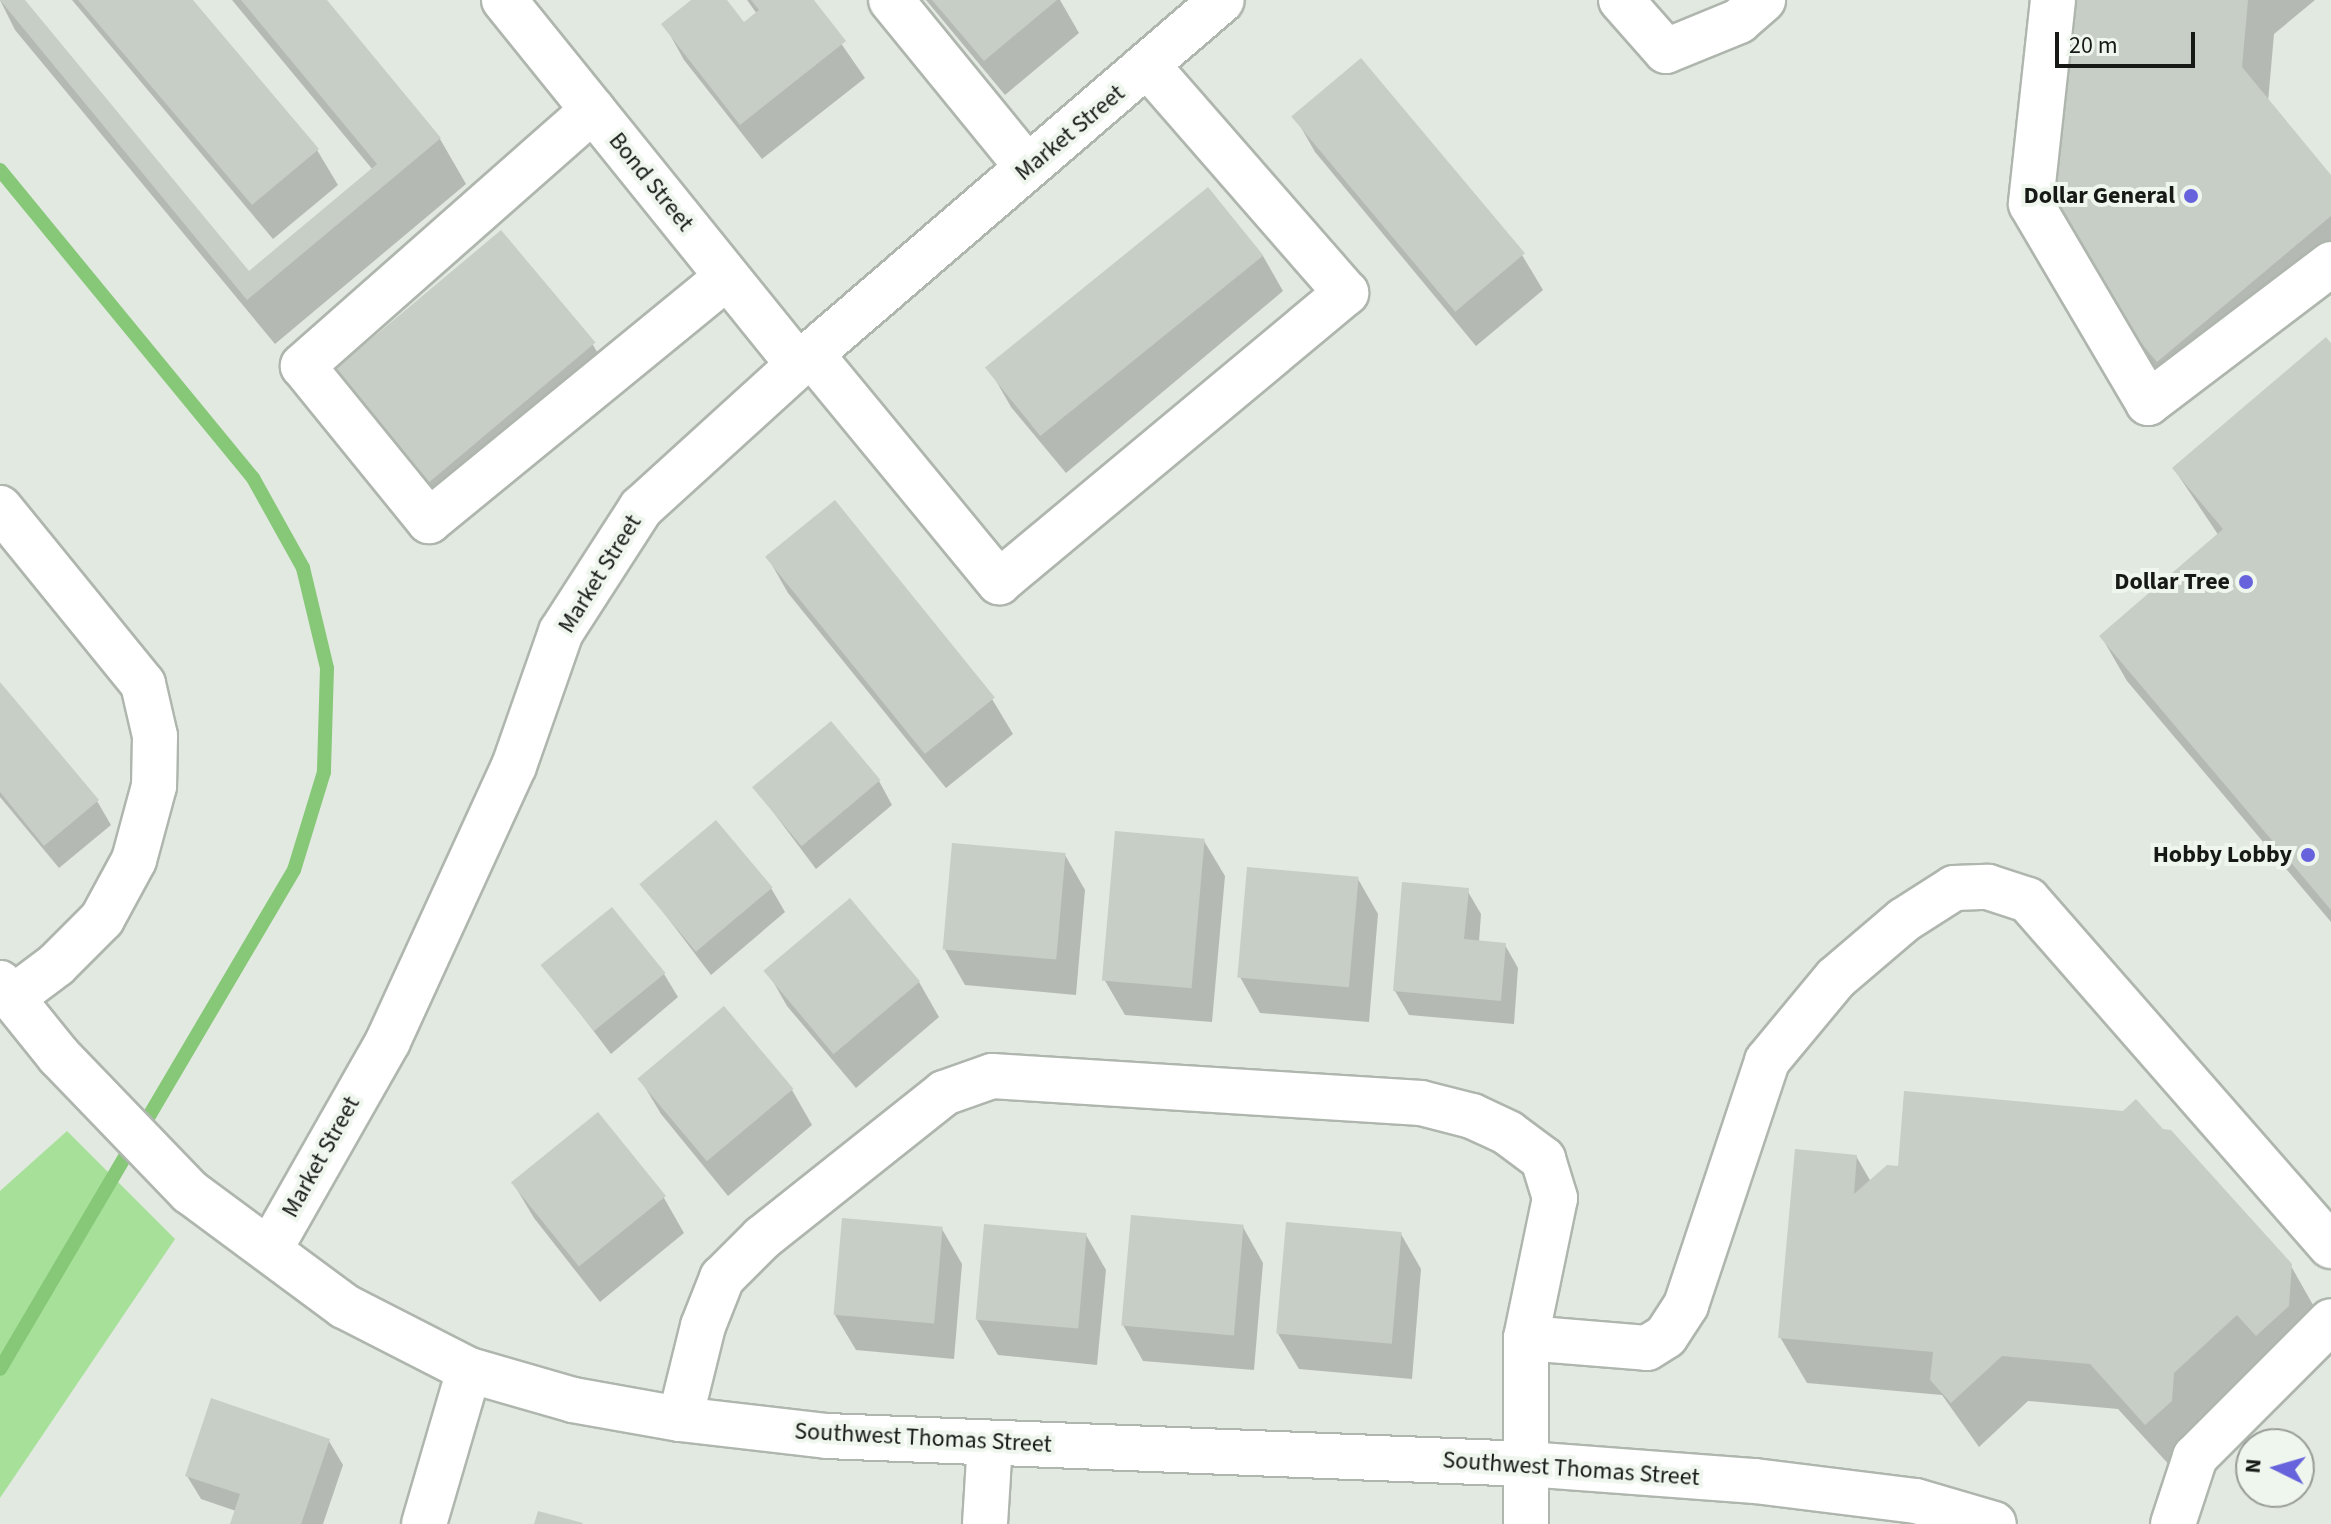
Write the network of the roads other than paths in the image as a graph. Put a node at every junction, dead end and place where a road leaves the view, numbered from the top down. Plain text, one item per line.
1 (891, 0) edge
2 (1222, 0) edge
3 (1621, 0) edge
4 (2053, 0) edge
5 (509, 2) edge
6 (1755, 3) edge
7 (1149, 67) junction
8 (593, 110) junction
9 (1027, 167) junction
10 (2331, 264) edge
11 (727, 277) junction
12 (805, 359) junction
13 (0, 508) edge
14 (6, 990) edge
15 (2331, 1246) edge
16 (270, 1249) junction
17 (2331, 1321) edge
18 (1526, 1338) junction
19 (469, 1370) junction
20 (680, 1419) junction
21 (990, 1443) junction
22 (1527, 1464) junction
23 (424, 1524) edge
24 (985, 1524) edge
25 (1526, 1524) edge
26 (1994, 1524) edge
27 (2173, 1524) edge

1 - 9 street
2 - 7 street, Market Street
3 - 6 street
4 - 10 street
5 - 8 street, Bond Street
7 - 9 street, Market Street
7 - 12 street, Bond Street
8 - 11 street, Bond Street
8 - 11 street
9 - 12 street, Market Street
11 - 12 street, Bond Street
12 - 16 street, Market Street
13 - 14 street
14 - 16 street, Southwest Thomas Street
15 - 18 street
16 - 19 street, Southwest Thomas Street
17 - 27 street
18 - 20 street
18 - 22 street
19 - 20 street, Southwest Thomas Street
19 - 23 street
20 - 21 street, Southwest Thomas Street
21 - 22 street, Southwest Thomas Street
21 - 24 street
22 - 25 street
22 - 26 street, Southwest Thomas Street

